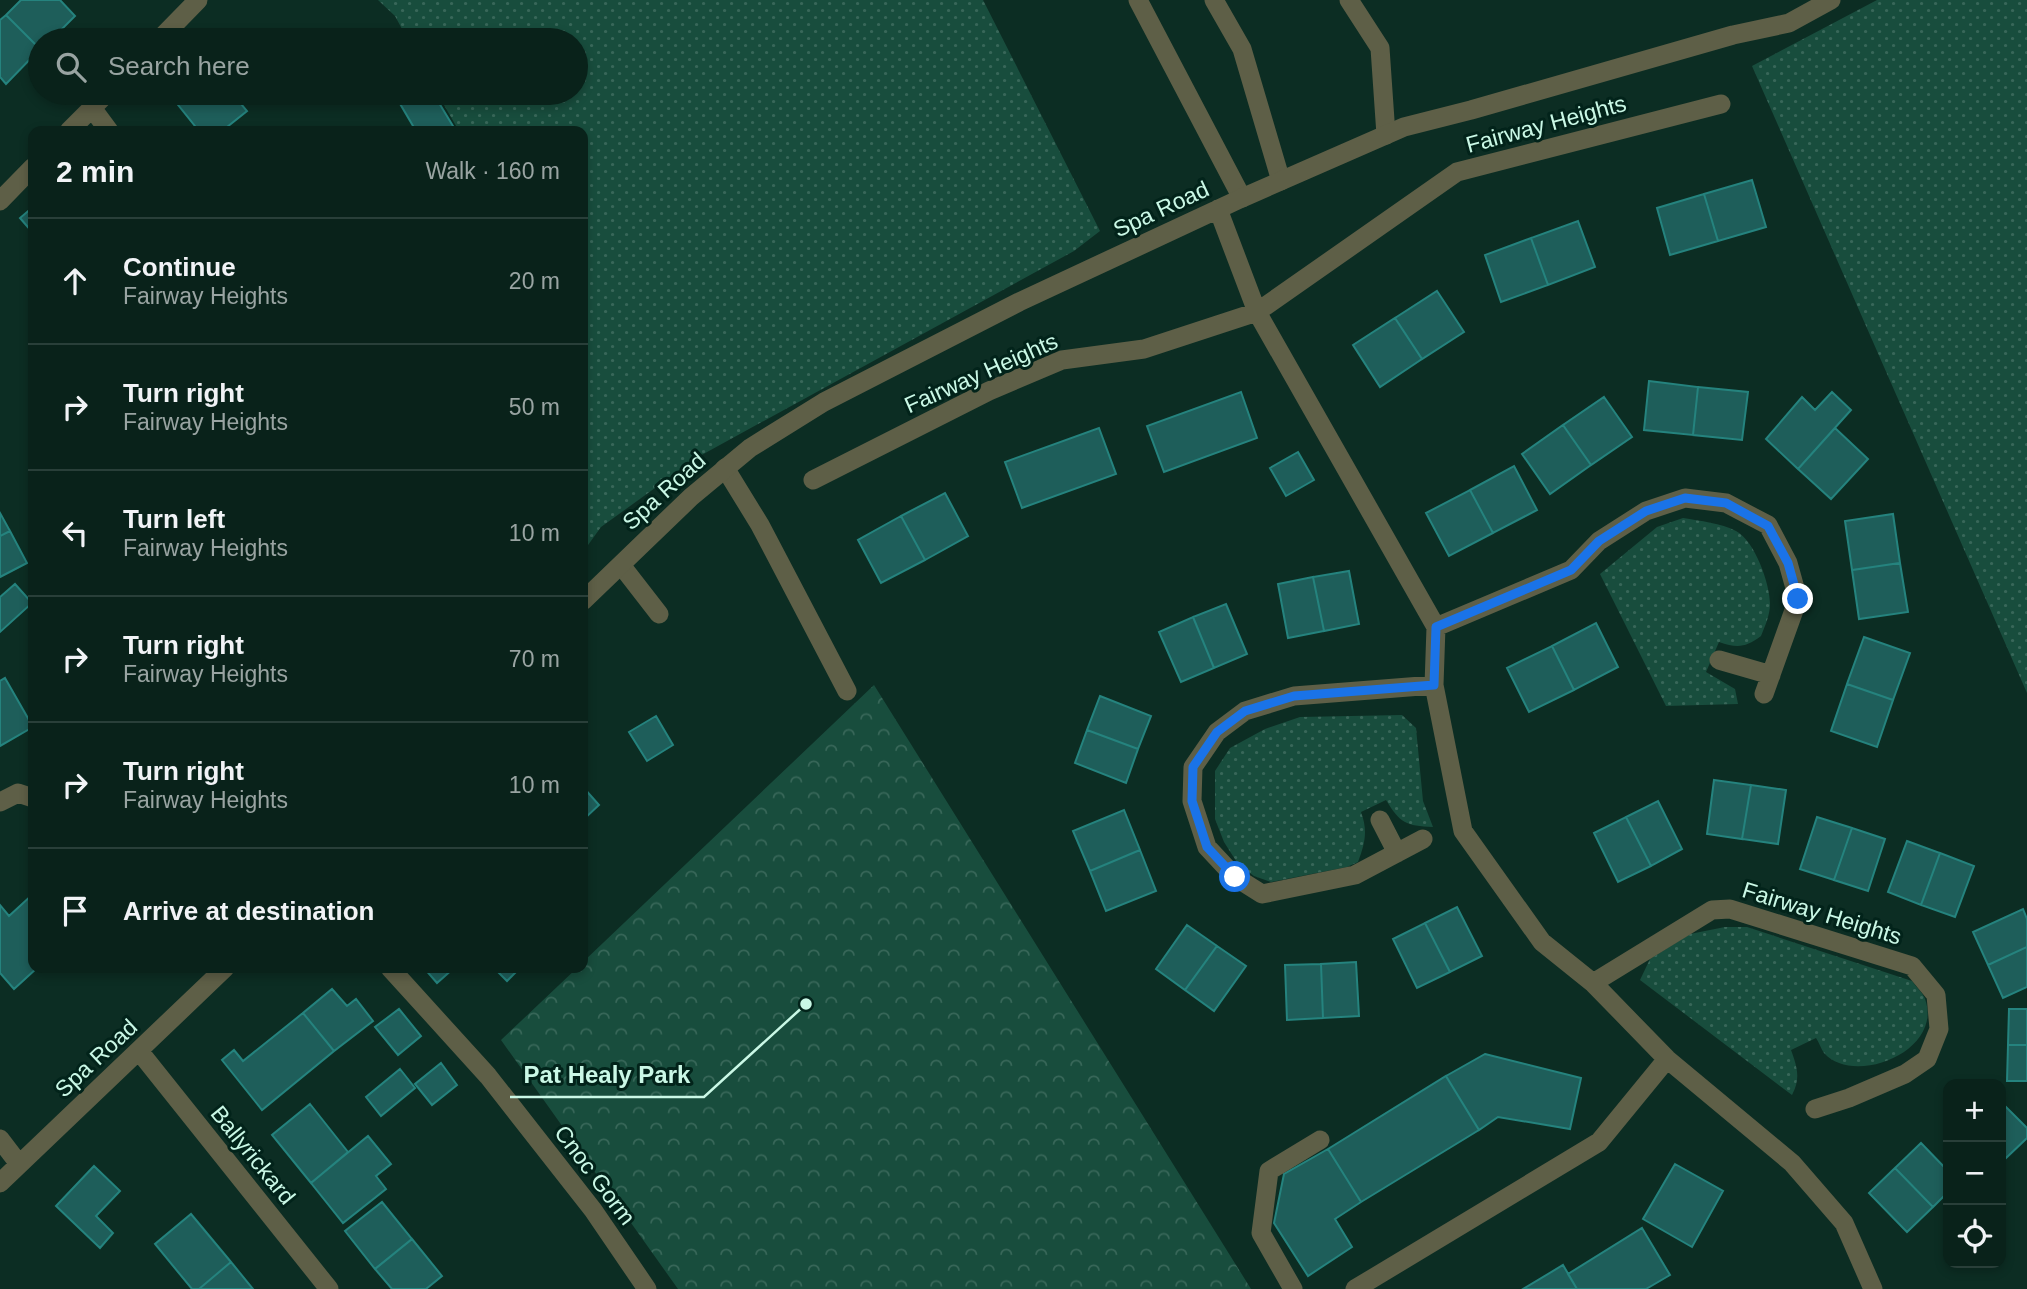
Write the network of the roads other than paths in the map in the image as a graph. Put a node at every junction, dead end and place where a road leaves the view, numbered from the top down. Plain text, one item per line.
1 (198, 0) edge
2 (1138, 0) edge
3 (1214, 0) edge
4 (1349, 0) edge
5 (1831, 0) edge
6 (171, 28) edge
7 (1721, 104) dead end
8 (95, 105) edge
9 (92, 108) junction
10 (74, 126) edge
11 (106, 126) edge
12 (1386, 135) junction
13 (28, 172) edge
14 (1281, 181) junction
15 (1242, 198) junction
16 (0, 201) edge
17 (1218, 209) junction
18 (1257, 312) junction
19 (725, 468) junction
20 (813, 480) dead end
21 (621, 565) junction
22 (588, 596) edge
23 (659, 614) dead end
24 (1436, 627) junction
25 (1719, 660) dead end
26 (1771, 675) junction
27 (1434, 685) junction
28 (847, 691) dead end
29 (1764, 694) dead end
30 (28, 796) edge
31 (0, 802) edge
32 (1380, 820) dead end
33 (1423, 839) dead end
34 (1397, 853) junction
35 (212, 973) edge
36 (395, 973) edge
37 (1593, 983) junction
38 (139, 1051) junction
39 (1667, 1059) junction
40 (1815, 1109) dead end
41 (0, 1139) edge
42 (1320, 1140) dead end
43 (19, 1164) junction
44 (0, 1183) edge
45 (329, 1289) edge
46 (647, 1289) edge
47 (1293, 1289) edge
48 (1355, 1289) edge
49 (1873, 1289) edge

1 - 6 street
2 - 15 street
3 - 14 street
4 - 12 street
5 - 12 street, Spa Road
7 - 18 street, Fairway Heights
8 - 9 street
9 - 10 street
9 - 11 street
12 - 14 street, Spa Road
13 - 16 street
14 - 15 street, Spa Road
15 - 17 street, Spa Road
17 - 18 street
17 - 19 street, Spa Road
18 - 20 street, Fairway Heights
18 - 24 street
19 - 21 street, Spa Road
19 - 28 street
21 - 22 street, Spa Road
21 - 23 street
24 - 26 street
24 - 27 street
25 - 26 street
26 - 29 street
27 - 34 street
27 - 37 street
30 - 31 street
32 - 34 street
33 - 34 street
35 - 38 street, Spa Road
36 - 46 street, Cnoc Gorm
37 - 39 street
37 - 40 street, Fairway Heights
38 - 43 street, Spa Road
38 - 45 street, Ballyrickard
39 - 48 street
39 - 49 street
41 - 43 street
42 - 47 street
43 - 44 street, Spa Road

